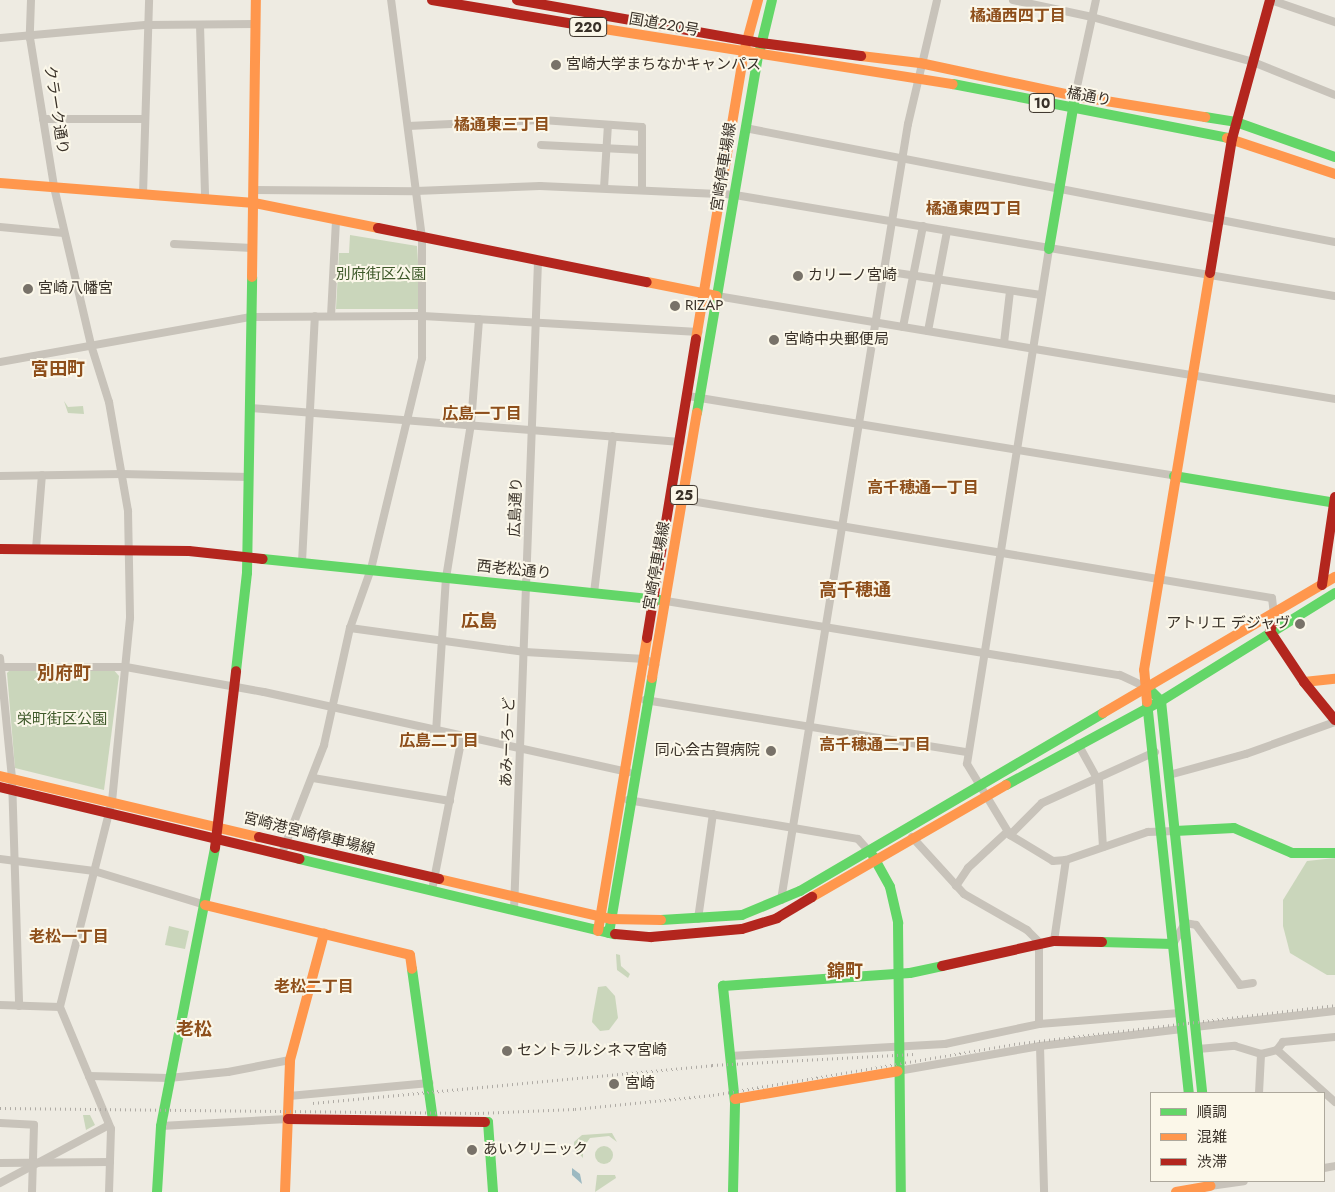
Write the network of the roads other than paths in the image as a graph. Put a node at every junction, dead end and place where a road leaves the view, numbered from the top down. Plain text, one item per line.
1 (31, 0) edge
2 (149, 0) edge
3 (256, 0) edge
4 (391, 0) edge
5 (432, 0) edge
6 (517, 0) edge
7 (758, 0) edge
8 (772, 0) edge
9 (936, 0) edge
10 (1013, 0) edge
11 (1096, 0) edge
12 (1271, 0) edge
13 (1092, 17) junction
14 (1334, 21) edge
15 (255, 24) junction
16 (200, 25) junction
17 (147, 26) junction
18 (0, 38) edge
19 (30, 38) junction
20 (747, 40) junction
21 (761, 42) junction
22 (744, 53) junction
23 (758, 56) junction
24 (1253, 62) junction
25 (920, 63) junction
26 (917, 76) junction
27 (1335, 95) edge
28 (1075, 96) junction
29 (1073, 109) junction
30 (43, 119) junction
31 (145, 119) junction
32 (1236, 122) junction
33 (608, 125) junction
34 (408, 126) junction
35 (745, 128) junction
36 (1232, 139) junction
37 (541, 145) dead end
38 (607, 148) junction
39 (642, 150) junction
40 (1335, 157) edge
41 (904, 159) junction
42 (1335, 174) edge
43 (0, 183) edge
44 (54, 187) junction
45 (604, 188) junction
46 (642, 189) junction
47 (1060, 189) junction
48 (254, 190) junction
49 (416, 191) junction
50 (721, 193) junction
51 (143, 194) junction
52 (735, 195) junction
53 (205, 198) junction
54 (254, 203) junction
55 (1218, 220) junction
56 (336, 221) junction
57 (894, 221) junction
58 (923, 226) junction
59 (0, 228) edge
60 (947, 231) junction
61 (64, 233) junction
62 (422, 238) junction
63 (1335, 242) edge
64 (174, 244) dead end
65 (252, 248) junction
66 (1049, 248) junction
67 (538, 261) junction
68 (884, 271) junction
69 (914, 275) junction
70 (1209, 276) junction
71 (938, 280) junction
72 (1010, 291) junction
73 (705, 294) junction
74 (1041, 295) junction
75 (717, 296) junction
76 (1335, 296) edge
77 (315, 316) junction
78 (331, 316) junction
79 (423, 316) junction
80 (251, 317) junction
81 (479, 319) junction
82 (876, 322) junction
83 (536, 323) junction
84 (903, 327) junction
85 (928, 331) junction
86 (699, 332) junction
87 (1004, 342) junction
88 (91, 345) junction
89 (1032, 347) junction
90 (0, 362) edge
91 (1192, 374) junction
92 (688, 396) junction
93 (700, 398) junction
94 (1335, 399) edge
95 (250, 408) junction
96 (310, 412) junction
97 (408, 420) junction
98 (859, 422) junction
99 (471, 424) junction
100 (533, 429) junction
101 (613, 436) junction
102 (681, 442) junction
103 (1016, 450) junction
104 (122, 474) junction
105 (42, 475) junction
106 (0, 476) edge
107 (1174, 476) junction
108 (249, 477) junction
109 (672, 498) junction
110 (683, 499) junction
111 (1335, 501) edge
112 (840, 527) junction
113 (36, 549) junction
114 (0, 550) edge
115 (130, 550) junction
116 (999, 551) junction
117 (248, 555) junction
118 (302, 562) junction
119 (370, 569) junction
120 (1335, 577) edge
121 (446, 578) junction
122 (1157, 580) junction
123 (1322, 585) junction
124 (527, 586) junction
125 (594, 593) junction
126 (1335, 593) edge
127 (655, 599) junction
128 (666, 601) junction
129 (1274, 614) junction
130 (350, 628) junction
131 (825, 628) junction
132 (1270, 631) junction
133 (442, 642) junction
134 (525, 652) junction
135 (983, 654) junction
136 (0, 658) edge
137 (645, 659) junction
138 (655, 665) junction
139 (1, 666) edge
140 (126, 667) junction
141 (1335, 679) edge
142 (1304, 682) junction
143 (234, 687) junction
144 (1148, 688) junction
145 (2, 697) edge
146 (638, 698) junction
147 (649, 700) junction
148 (1161, 701) junction
149 (1149, 707) junction
150 (334, 708) junction
151 (1335, 721) edge
152 (809, 727) junction
153 (436, 732) junction
154 (462, 737) junction
155 (1078, 744) junction
156 (522, 749) junction
157 (967, 752) junction
158 (1155, 752) junction
159 (626, 772) junction
160 (637, 775) junction
161 (1169, 775) junction
162 (0, 776) edge
163 (12, 778) junction
164 (313, 778) junction
165 (1097, 778) junction
166 (0, 787) edge
167 (13, 790) junction
168 (983, 791) junction
169 (621, 800) junction
170 (633, 800) junction
171 (450, 801) junction
172 (111, 806) junction
173 (713, 814) junction
174 (219, 827) junction
175 (792, 828) junction
176 (1175, 831) junction
177 (1162, 832) junction
178 (1009, 833) junction
179 (912, 837) junction
180 (217, 840) junction
181 (1103, 847) junction
182 (284, 848) junction
183 (868, 850) junction
184 (1335, 854) edge
185 (0, 859) edge
186 (877, 859) junction
187 (14, 860) junction
188 (1066, 860) junction
189 (94, 871) junction
190 (433, 884) junction
191 (956, 886) junction
192 (781, 900) junction
193 (205, 905) junction
194 (516, 905) junction
195 (606, 918) junction
196 (698, 919) junction
197 (1185, 923) junction
198 (604, 932) junction
199 (324, 934) junction
200 (1054, 941) junction
201 (1040, 942) junction
202 (1173, 944) junction
203 (899, 974) junction
204 (1253, 983) dead end
205 (0, 1005) edge
206 (19, 1006) junction
207 (60, 1007) junction
208 (1335, 1011) edge
209 (1180, 1013) junction
210 (1039, 1024) junction
211 (1195, 1027) junction
212 (1182, 1029) junction
213 (1335, 1037) edge
214 (1040, 1046) junction
215 (899, 1047) junction
216 (1198, 1049) junction
217 (1277, 1050) junction
218 (1261, 1054) junction
219 (730, 1056) junction
220 (290, 1060) junction
221 (898, 1071) junction
222 (89, 1076) junction
223 (169, 1078) junction
224 (429, 1083) junction
225 (1189, 1092) edge
226 (1202, 1092) edge
227 (1259, 1092) edge
228 (1325, 1092) edge
229 (289, 1096) junction
230 (735, 1099) junction
231 (288, 1119) junction
232 (433, 1120) junction
233 (0, 1123) edge
234 (109, 1125) junction
235 (161, 1126) junction
236 (110, 1162) junction
237 (33, 1163) junction
238 (0, 1164) edge
239 (1237, 1182) edge
240 (0, 1184) edge
241 (1210, 1186) edge
242 (1198, 1187) edge
243 (32, 1192) edge
244 (110, 1192) edge
245 (158, 1192) edge
246 (285, 1192) edge
247 (493, 1192) edge
248 (733, 1192) edge
249 (901, 1192) edge
250 (1044, 1192) edge
251 (1176, 1192) edge

1 - 19 street, クラーク通り
2 - 17 street
3 - 15 main road
4 - 34 street
5 - 22 main road, 国道220号 / 220
6 - 20 main road, 国道220号 / 220
7 - 20 main road, 宮崎停車場線
8 - 21 main road, 宮崎停車場線
9 - 25 street
10 - 13 street
11 - 13 street
12 - 14 street
12 - 24 main road
13 - 24 street
13 - 28 street
15 - 16 street
15 - 48 main road
16 - 17 street
16 - 53 street
17 - 19 street
17 - 31 street
18 - 19 street
19 - 30 street, クラーク通り
20 - 21 main road, 国道220号 / 220
20 - 22 main road, 宮崎停車場線
21 - 23 main road, 宮崎停車場線
21 - 25 main road, 橘通り / 10
22 - 23 main road, 橘通り / 10
22 - 50 main road, 宮崎停車場線 / 25
23 - 26 main road, 橘通り / 10
23 - 35 main road, 宮崎停車場線 / 25
24 - 27 street
24 - 32 main road
25 - 26 street
25 - 28 main road, 橘通り / 10
26 - 29 main road, 橘通り / 10
26 - 41 street
28 - 29 main road
28 - 32 main road, 橘通り / 10
29 - 36 main road, 橘通り / 10
29 - 47 main road
30 - 31 street
30 - 44 street, クラーク通り
31 - 51 street
32 - 36 main road
32 - 40 main road, 橘通り / 10
33 - 34 street
33 - 38 street
33 - 39 street
34 - 49 street
35 - 41 street
35 - 52 main road, 宮崎停車場線 / 25
36 - 42 main road, 橘通り / 10
36 - 55 main road
37 - 38 street
38 - 39 street
38 - 45 street
39 - 46 street
41 - 47 street
41 - 57 street
43 - 44 main road
44 - 51 main road
44 - 61 street, クラーク通り
45 - 46 street
45 - 49 street
46 - 50 street
47 - 55 street
47 - 66 main road
48 - 49 street
48 - 54 main road
49 - 62 street
50 - 52 street
50 - 73 main road, 宮崎停車場線 / 25
51 - 53 main road
52 - 57 street
52 - 75 main road, 宮崎停車場線 / 25
53 - 54 main road
54 - 56 main road
54 - 65 main road
55 - 63 street
55 - 70 main road
56 - 62 main road
56 - 78 street
57 - 58 street
57 - 68 street
58 - 60 street
58 - 69 street
59 - 61 street
60 - 66 street
60 - 71 street
61 - 88 street, クラーク通り
62 - 67 main road
62 - 79 street
64 - 65 street
65 - 80 main road
66 - 70 street
66 - 74 street
67 - 73 main road
67 - 83 street, 広島通り
68 - 69 street
68 - 82 street
69 - 71 street
69 - 84 street
70 - 76 street
70 - 91 main road
71 - 72 street
71 - 85 street
72 - 74 street
72 - 87 street
73 - 75 main road
73 - 86 main road, 宮崎停車場線 / 25
74 - 89 street
75 - 82 street
75 - 93 main road, 宮崎停車場線 / 25
77 - 78 street
77 - 80 street
77 - 96 street
78 - 79 street
79 - 81 street
79 - 97 street
80 - 88 street
80 - 95 main road
81 - 83 street
81 - 99 street
82 - 84 street
82 - 98 street
83 - 86 street
83 - 100 street, 広島通り
84 - 85 street
85 - 87 street
86 - 92 main road, 宮崎停車場線 / 25
87 - 89 street
88 - 90 street
88 - 104 street, クラーク通り
89 - 91 street
89 - 103 street
91 - 94 street
91 - 107 main road
92 - 93 street
92 - 102 main road, 宮崎停車場線 / 25
93 - 98 street
93 - 110 main road, 宮崎停車場線 / 25
95 - 96 street
95 - 108 main road
96 - 97 street
96 - 118 street
97 - 99 street
97 - 119 street
98 - 103 street
98 - 112 street
99 - 100 street
99 - 121 street
100 - 101 street
100 - 124 street, 広島通り
101 - 102 street
101 - 125 street
102 - 109 main road, 宮崎停車場線 / 25
103 - 107 street
103 - 116 street
104 - 105 street
104 - 108 street
104 - 115 street, クラーク通り
105 - 106 street
105 - 113 street
107 - 111 main road
107 - 122 main road
108 - 117 main road
109 - 110 street
109 - 127 main road, 宮崎停車場線 / 25
110 - 112 street
110 - 128 main road, 宮崎停車場線 / 25
111 - 123 main road
112 - 116 street
112 - 131 street
113 - 114 main road, 西老松通り
113 - 115 main road, 西老松通り
115 - 117 main road, 西老松通り
115 - 140 street, クラーク通り
116 - 122 street
116 - 135 street
117 - 118 main road, 西老松通り
117 - 143 main road
118 - 119 main road, 西老松通り
119 - 121 main road, 西老松通り
119 - 130 street
120 - 123 main road
121 - 124 main road, 西老松通り
121 - 133 street
122 - 129 street
122 - 144 main road
123 - 129 main road
124 - 125 main road, 西老松通り
124 - 134 street, あみーろーど
125 - 127 main road, 西老松通り
126 - 132 main road
127 - 128 main road, 西老松通り
127 - 137 main road, 宮崎停車場線 / 25
128 - 131 street
128 - 138 main road, 宮崎停車場線 / 25
129 - 132 main road
129 - 144 main road
130 - 133 street
130 - 150 street
131 - 135 street
131 - 152 street
132 - 142 main road
132 - 148 main road
133 - 134 street
133 - 153 street
134 - 137 street
134 - 156 street, あみーろーど
135 - 144 street
135 - 157 street
136 - 139 street
137 - 138 street
137 - 146 main road, 宮崎停車場線 / 25
138 - 147 main road, 宮崎停車場線 / 25
139 - 140 street
139 - 145 street
140 - 143 street
140 - 172 street, クラーク通り
141 - 142 main road
142 - 151 main road
143 - 150 street
143 - 174 main road
144 - 148 main road
144 - 149 main road
144 - 168 main road
145 - 163 street
146 - 147 street
146 - 159 main road, 宮崎停車場線 / 25
147 - 152 street
147 - 160 main road, 宮崎停車場線 / 25
148 - 149 main road
148 - 161 main road
149 - 155 main road
149 - 158 main road
150 - 153 street
150 - 164 street
151 - 161 street
152 - 157 street
152 - 175 street
153 - 154 street
154 - 156 street
154 - 171 street
155 - 165 street
155 - 168 main road
156 - 159 street
156 - 194 street, あみーろーど
157 - 168 street
158 - 165 street
158 - 177 main road
159 - 160 street
159 - 169 main road, 宮崎停車場線 / 25
160 - 170 main road, 宮崎停車場線 / 25
161 - 176 main road
162 - 163 main road, 宮崎港宮崎停車場線
163 - 167 street
163 - 172 main road, 宮崎港宮崎停車場線
164 - 171 street
164 - 182 street
165 - 178 street
165 - 181 street
166 - 167 main road, 宮崎港宮崎停車場線
167 - 172 main road, 宮崎港宮崎停車場線
167 - 187 street
168 - 178 street
168 - 179 main road, 宮崎港宮崎停車場線
168 - 183 main road, 宮崎港宮崎停車場線
169 - 170 street
169 - 195 main road, 宮崎停車場線 / 25
170 - 173 street
170 - 195 main road, 宮崎停車場線 / 25
171 - 190 street
172 - 174 main road, 宮崎港宮崎停車場線
172 - 180 main road, 宮崎港宮崎停車場線
172 - 189 street, クラーク通り
173 - 175 street
173 - 196 street
174 - 180 main road
174 - 182 main road, 宮崎港宮崎停車場線
175 - 183 street
175 - 192 street
176 - 177 street
176 - 184 main road
176 - 197 main road
177 - 181 street
177 - 202 main road
178 - 188 street
178 - 191 street
179 - 186 main road, 宮崎港宮崎停車場線
179 - 191 street
180 - 182 main road, 宮崎港宮崎停車場線
180 - 193 main road
181 - 188 street
182 - 190 main road, 宮崎港宮崎停車場線
183 - 186 main road
183 - 192 main road, 宮崎港宮崎停車場線
185 - 187 street
186 - 198 main road, 宮崎港宮崎停車場線
186 - 203 main road
187 - 189 street
187 - 206 street
188 - 200 street
189 - 193 street
189 - 207 street, クラーク通り
190 - 194 main road, 宮崎港宮崎停車場線
191 - 201 street
192 - 196 main road, 宮崎港宮崎停車場線
193 - 199 main road
193 - 223 main road
194 - 195 main road, 宮崎港宮崎停車場線
194 - 198 main road, 宮崎港宮崎停車場線
195 - 196 main road, 宮崎港宮崎停車場線
195 - 198 main road, 宮崎停車場線 / 25
197 - 202 street
197 - 204 street
197 - 211 main road
199 - 220 main road
199 - 224 main road
200 - 201 main road
200 - 202 main road
201 - 203 main road
201 - 210 street
202 - 209 main road
203 - 215 main road
203 - 219 main road
205 - 206 street
206 - 207 street
207 - 222 street
208 - 211 street
209 - 210 street
209 - 212 main road
210 - 215 street
211 - 216 main road
212 - 214 street
212 - 225 main road
213 - 217 street
214 - 221 street
214 - 250 street
215 - 219 street
215 - 221 main road
216 - 218 street
216 - 226 main road
217 - 218 street
217 - 228 street
218 - 227 street
219 - 230 main road
220 - 223 street
220 - 229 main road
221 - 230 main road
221 - 249 main road
222 - 223 street
222 - 234 street
223 - 235 main road
224 - 229 street
224 - 232 main road
229 - 231 main road
230 - 248 main road
231 - 232 main road
231 - 235 street
231 - 246 main road
232 - 247 main road
233 - 237 street
234 - 236 street
234 - 237 street
235 - 245 main road
236 - 237 street
236 - 244 street
237 - 238 street
237 - 240 street
237 - 243 street
239 - 241 street
241 - 242 main road
242 - 251 main road

